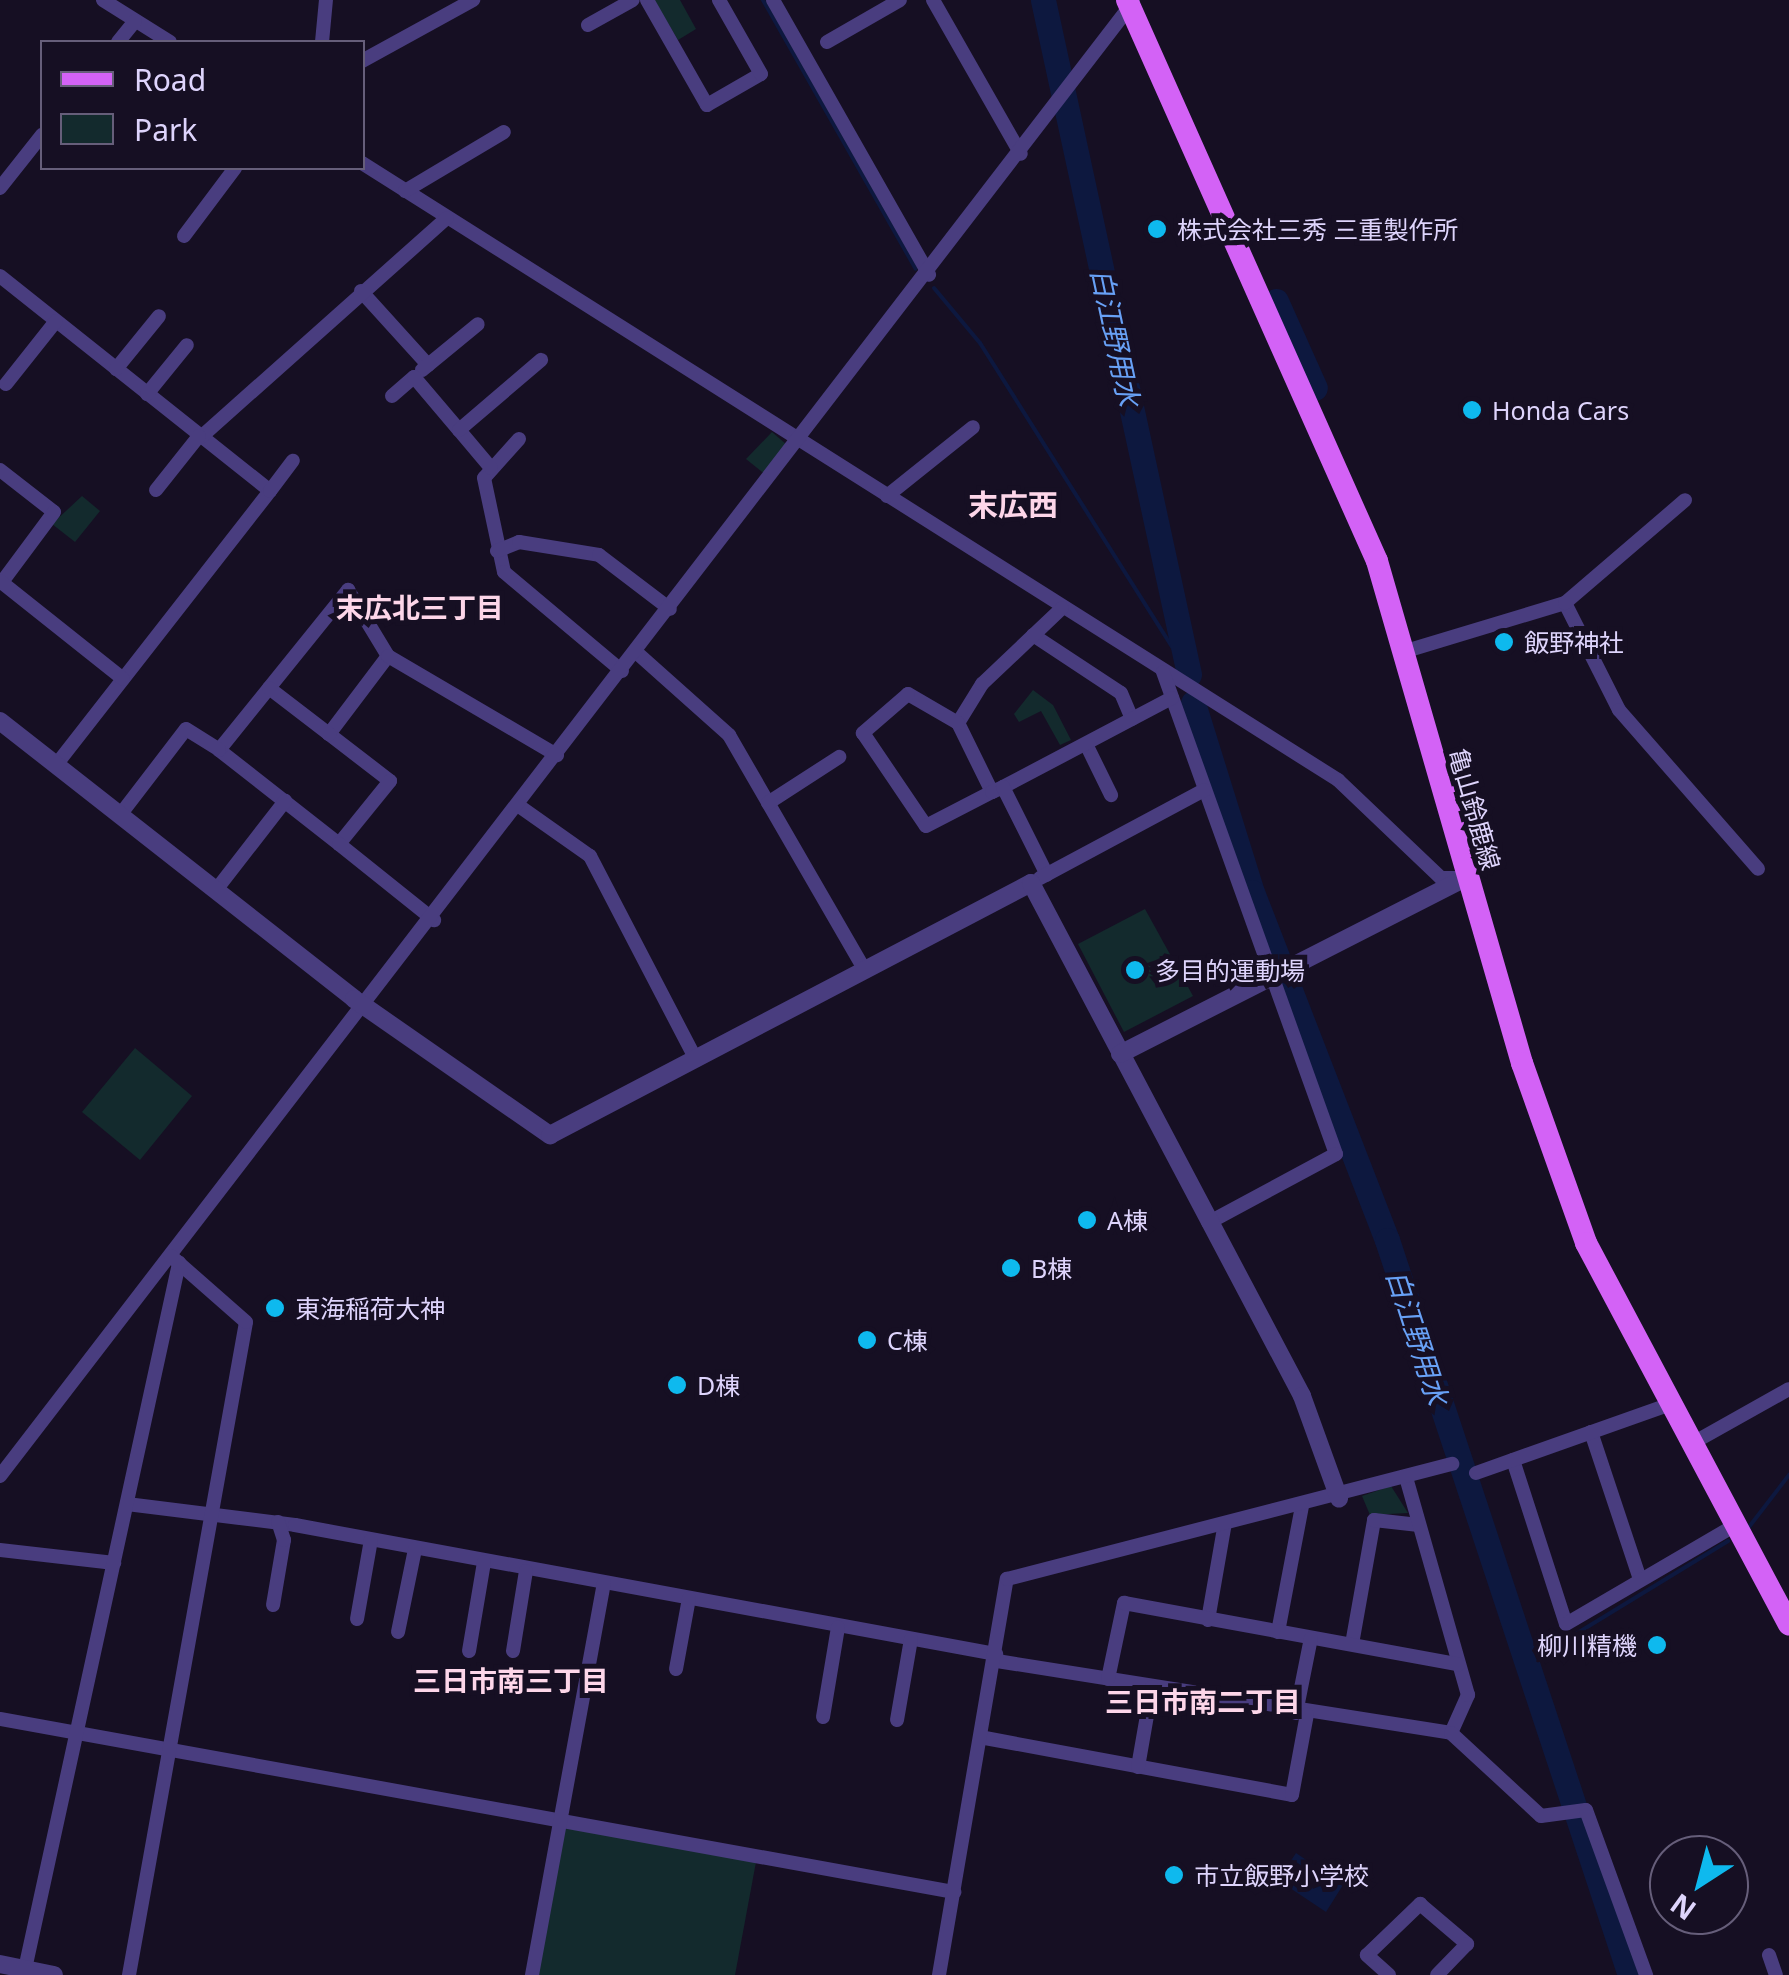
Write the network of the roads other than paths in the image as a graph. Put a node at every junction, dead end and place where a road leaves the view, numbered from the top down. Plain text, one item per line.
1 (103, 0) edge
2 (326, 0) edge
3 (473, 0) edge
4 (633, 0) edge
5 (646, 0) edge
6 (720, 0) edge
7 (773, 0) edge
8 (900, 0) edge
9 (933, 0) edge
10 (1131, 2) edge
11 (136, 21) junction
12 (588, 25) dead end
13 (120, 40) edge
14 (167, 40) edge
15 (322, 40) edge
16 (827, 42) dead end
17 (365, 58) edge
18 (504, 132) dead end
19 (40, 138) edge
20 (1020, 154) junction
21 (365, 165) edge
22 (234, 170) edge
23 (0, 188) edge
24 (405, 192) junction
25 (447, 218) junction
26 (184, 236) dead end
27 (929, 275) junction
28 (0, 276) edge
29 (361, 291) junction
30 (160, 316) dead end
31 (56, 321) junction
32 (478, 324) dead end
33 (187, 345) dead end
34 (541, 360) dead end
35 (428, 365) junction
36 (116, 369) junction
37 (414, 377) junction
38 (6, 384) dead end
39 (147, 394) junction
40 (392, 396) dead end
41 (973, 427) dead end
42 (458, 430) junction
43 (200, 437) junction
44 (520, 440) dead end
45 (801, 442) junction
46 (293, 461) dead end
47 (490, 468) junction
48 (0, 470) edge
49 (156, 490) dead end
50 (270, 491) junction
51 (887, 496) junction
52 (1685, 500) dead end
53 (497, 551) junction
54 (1, 582) edge
55 (1565, 603) junction
56 (1062, 608) junction
57 (670, 609) junction
58 (1033, 636) junction
59 (1406, 651) junction
60 (636, 652) junction
61 (388, 656) junction
62 (622, 670) junction
63 (1163, 671) junction
64 (123, 679) junction
65 (269, 688) junction
66 (1172, 698) junction
67 (1132, 719) junction
68 (0, 720) edge
69 (958, 723) junction
70 (329, 734) junction
71 (1086, 744) junction
72 (219, 750) junction
73 (556, 755) junction
74 (839, 756) dead end
75 (56, 764) junction
76 (997, 790) junction
77 (1204, 790) junction
78 (1111, 795) dead end
79 (285, 801) junction
80 (768, 803) junction
81 (519, 806) junction
82 (120, 815) junction
83 (339, 844) junction
84 (1758, 869) dead end
85 (1466, 878) junction
86 (1039, 879) junction
87 (216, 890) junction
88 (434, 920) junction
89 (1277, 970) junction
90 (865, 971) junction
91 (366, 1007) junction
92 (1120, 1054) junction
93 (696, 1060) junction
94 (1208, 1223) junction
95 (175, 1260) junction
96 (1789, 1389) edge
97 (1668, 1405) junction
98 (1591, 1432) junction
99 (1690, 1444) junction
100 (1512, 1460) junction
101 (1452, 1464) dead end
102 (1476, 1474) dead end
103 (0, 1476) edge
104 (1406, 1478) junction
105 (1339, 1498) junction
106 (127, 1504) junction
107 (1302, 1506) junction
108 (212, 1510) junction
109 (278, 1522) junction
110 (1225, 1523) junction
111 (1419, 1525) junction
112 (1734, 1526) junction
113 (371, 1540) junction
114 (415, 1548) junction
115 (0, 1550) edge
116 (484, 1562) junction
117 (114, 1564) junction
118 (526, 1571) junction
119 (1640, 1580) junction
120 (604, 1583) junction
121 (689, 1598) junction
122 (274, 1604) dead end
123 (357, 1618) dead end
124 (1208, 1620) junction
125 (1789, 1624) edge
126 (838, 1628) junction
127 (398, 1632) dead end
128 (1278, 1632) junction
129 (1311, 1638) junction
130 (911, 1640) junction
131 (1352, 1644) junction
132 (469, 1651) dead end
133 (513, 1651) dead end
134 (996, 1657) junction
135 (1458, 1664) junction
136 (676, 1669) dead end
137 (1108, 1679) junction
138 (1152, 1687) junction
139 (1302, 1714) junction
140 (822, 1717) dead end
141 (0, 1719) edge
142 (897, 1720) dead end
143 (79, 1732) junction
144 (1451, 1733) junction
145 (985, 1738) junction
146 (168, 1748) junction
147 (1138, 1767) junction
148 (559, 1822) junction
149 (954, 1892) junction
150 (1769, 1955) dead end
151 (1374, 1962) junction
152 (0, 1964) edge
153 (26, 1968) junction
154 (54, 1975) edge
155 (129, 1975) edge
156 (532, 1975) edge
157 (939, 1975) edge
158 (1364, 1975) edge
159 (1389, 1975) edge
160 (1436, 1975) edge
161 (1646, 1975) edge
162 (1776, 1975) edge

1 - 11 street
2 - 15 street
3 - 17 street
4 - 12 street
5 - 6 street
7 - 27 street
8 - 16 street
9 - 20 street
10 - 20 street
10 - 59 main road, 亀山鈴鹿線
11 - 13 street
11 - 14 street
18 - 24 street
19 - 23 street
20 - 27 street
21 - 24 street
22 - 26 street
24 - 25 street
25 - 29 street
25 - 45 street
27 - 45 street
28 - 31 street
29 - 35 street
29 - 43 street
30 - 36 street
31 - 36 street
31 - 38 street
32 - 35 street
33 - 39 street
34 - 42 street
35 - 37 street
36 - 39 street
37 - 40 street
37 - 42 street
39 - 43 street
41 - 51 street
42 - 47 street
43 - 49 street
43 - 50 street
44 - 47 street
45 - 51 street
45 - 57 street
46 - 50 street
47 - 53 street
48 - 54 street
50 - 64 street
51 - 56 street
52 - 55 street
53 - 57 street
53 - 62 street
54 - 64 street
55 - 59 street
55 - 84 street
56 - 58 street
56 - 63 street
57 - 60 street
58 - 67 street
58 - 69 street
59 - 85 main road, 亀山鈴鹿線
60 - 62 street
60 - 80 street
61 - 65 street
61 - 70 street
61 - 73 street
62 - 73 street
63 - 66 street
63 - 85 street
64 - 75 street
65 - 70 street
65 - 72 street
66 - 67 street
66 - 77 street
67 - 71 street
68 - 75 street
69 - 76 street
69 - 76 street
70 - 83 street
71 - 76 street
71 - 78 street
72 - 79 street
72 - 82 street
73 - 81 street
74 - 80 street
75 - 82 street
76 - 86 street
77 - 86 street
77 - 89 street
79 - 83 street
79 - 87 street
80 - 90 street
81 - 88 street
81 - 93 street
82 - 87 street
83 - 88 street
85 - 89 street
85 - 97 main road, 亀山鈴鹿線
86 - 90 street
86 - 92 street
87 - 91 street
88 - 91 street
89 - 92 street
89 - 94 street
90 - 93 street
91 - 93 street
91 - 95 street
92 - 94 street
94 - 105 street
95 - 103 street
95 - 106 street
95 - 108 street
96 - 99 street
97 - 98 street
97 - 99 main road, 亀山鈴鹿線
98 - 100 street
98 - 119 street
99 - 112 main road, 亀山鈴鹿線
100 - 102 street
100 - 119 street
101 - 104 street
104 - 105 street
104 - 111 street
105 - 107 street
106 - 108 street
106 - 117 street
107 - 110 street
107 - 128 street
108 - 109 street
108 - 146 street
109 - 113 street
109 - 122 street
110 - 124 street
110 - 134 street
111 - 131 street
111 - 135 street
112 - 119 street
112 - 125 main road, 亀山鈴鹿線
113 - 114 street
113 - 123 street
114 - 116 street
114 - 127 street
115 - 117 street
116 - 118 street
116 - 132 street
117 - 143 street
118 - 120 street
118 - 133 street
120 - 121 street
120 - 148 street
121 - 126 street
121 - 136 street
124 - 128 street
124 - 137 street
126 - 130 street
126 - 140 street
128 - 129 street
129 - 131 street
129 - 139 street
130 - 134 street
130 - 142 street
131 - 135 street
134 - 137 street
134 - 145 street
135 - 144 street
137 - 138 street
138 - 139 street
138 - 147 street
139 - 144 street
139 - 147 street
141 - 143 street
143 - 146 street
143 - 153 street
144 - 161 street
145 - 147 street
145 - 149 street
146 - 148 street
146 - 155 street
148 - 149 street
148 - 156 street
149 - 157 street
150 - 162 street
151 - 158 street
151 - 159 street
151 - 160 street
152 - 153 street
153 - 154 street

